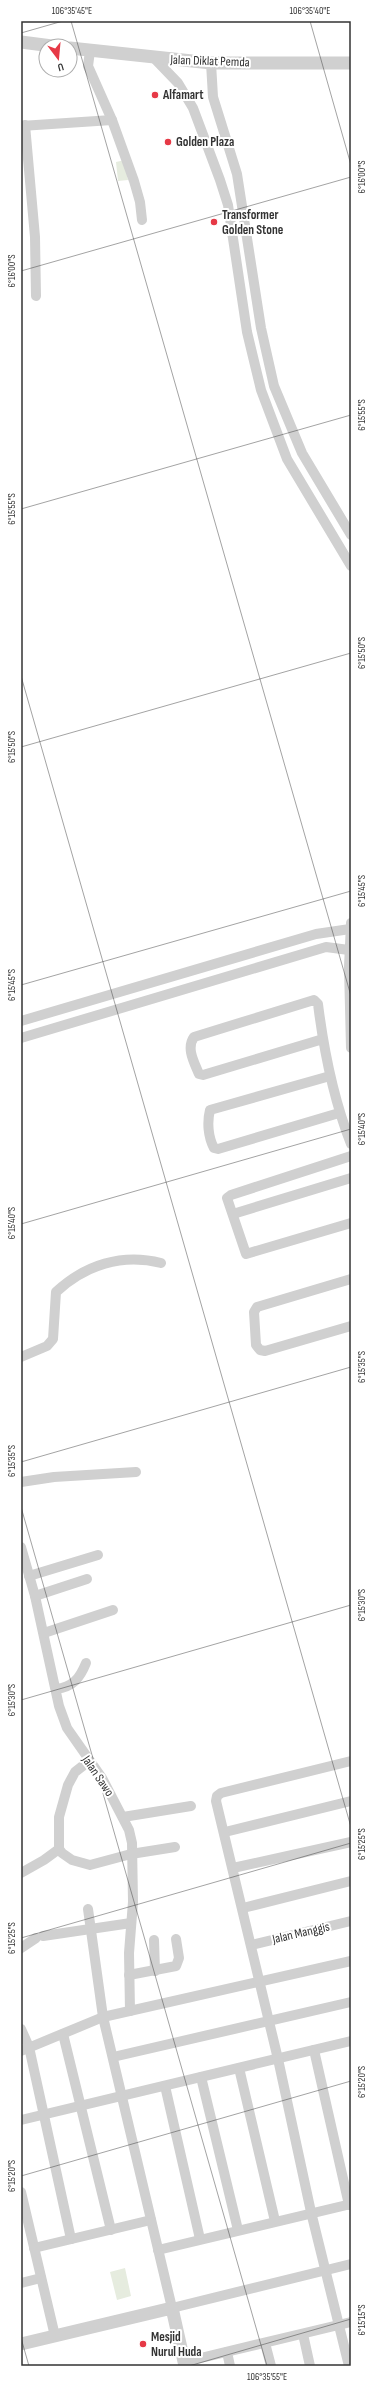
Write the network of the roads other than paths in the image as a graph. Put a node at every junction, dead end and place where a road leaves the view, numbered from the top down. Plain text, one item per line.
1 (21, 42) edge
2 (38, 44) edge
3 (78, 49) edge
4 (90, 50) junction
5 (154, 58) junction
6 (211, 63) junction
7 (351, 64) edge
8 (112, 120) junction
9 (23, 126) edge
10 (142, 220) dead end
11 (36, 296) dead end
12 (351, 535) edge
13 (351, 566) edge
14 (350, 925) edge
15 (316, 934) junction
16 (320, 949) junction
17 (349, 950) junction
18 (21, 1021) edge
19 (21, 1038) edge
20 (323, 1039) junction
21 (351, 1048) edge
22 (330, 1076) junction
23 (339, 1113) junction
24 (351, 1144) edge
25 (351, 1156) edge
26 (351, 1178) edge
27 (233, 1214) junction
28 (351, 1223) edge
29 (161, 1263) dead end
30 (351, 1279) edge
31 (351, 1326) edge
32 (21, 1357) edge
33 (136, 1472) dead end
34 (21, 1482) edge
35 (21, 1547) edge
36 (98, 1555) dead end
37 (29, 1576) junction
38 (87, 1579) dead end
39 (35, 1596) junction
40 (113, 1610) dead end
41 (44, 1633) junction
42 (86, 1663) dead end
43 (56, 1689) junction
44 (89, 1761) junction
45 (351, 1761) edge
46 (351, 1801) edge
47 (191, 1806) dead end
48 (123, 1817) junction
49 (225, 1832) junction
50 (351, 1842) edge
51 (175, 1847) dead end
52 (59, 1849) junction
53 (131, 1854) junction
54 (234, 1868) junction
55 (21, 1873) edge
56 (351, 1881) edge
57 (243, 1908) junction
58 (88, 1909) dead end
59 (351, 1921) edge
60 (131, 1923) junction
61 (91, 1928) junction
62 (176, 1939) dead end
63 (154, 1940) dead end
64 (251, 1945) junction
65 (21, 1948) edge
66 (351, 1961) edge
67 (155, 1971) junction
68 (130, 1975) junction
69 (260, 1983) junction
70 (351, 2002) edge
71 (130, 2011) junction
72 (103, 2017) junction
73 (269, 2022) junction
74 (21, 2029) edge
75 (63, 2034) junction
76 (351, 2041) edge
77 (25, 2049) edge
78 (314, 2050) junction
79 (113, 2057) junction
80 (278, 2058) junction
81 (239, 2068) junction
82 (201, 2077) junction
83 (165, 2086) junction
84 (122, 2096) junction
85 (81, 2106) junction
86 (45, 2114) junction
87 (21, 2120) edge
88 (21, 2192) edge
89 (350, 2204) edge
90 (311, 2212) junction
91 (151, 2220) junction
92 (275, 2221) junction
93 (111, 2230) junction
94 (238, 2230) junction
95 (71, 2239) junction
96 (200, 2240) junction
97 (34, 2248) junction
98 (158, 2250) junction
99 (351, 2264) edge
100 (325, 2272) junction
101 (41, 2278) junction
102 (21, 2283) edge
103 (172, 2308) junction
104 (351, 2322) edge
105 (339, 2325) junction
106 (303, 2334) junction
107 (55, 2336) junction
108 (265, 2343) junction
109 (21, 2344) edge
110 (227, 2352) junction
111 (184, 2364) edge
112 (230, 2366) edge
113 (271, 2366) edge
114 (310, 2366) edge
115 (349, 2366) edge

1 - 2 street
3 - 4 street, Jalan Diklat Pemda
4 - 5 street, Jalan Diklat Pemda
4 - 8 street
5 - 6 street, Jalan Diklat Pemda
5 - 13 street
6 - 7 street, Jalan Diklat Pemda
6 - 12 street
8 - 9 street
8 - 10 street
9 - 11 street
14 - 15 street
14 - 17 street
15 - 16 street
15 - 18 street
16 - 17 street
16 - 19 street
17 - 21 street
20 - 20 street
20 - 22 street
22 - 23 street
22 - 23 street
23 - 24 street
25 - 27 street
26 - 27 street
27 - 28 street
29 - 32 street
30 - 31 street
33 - 34 street
35 - 37 street, Jalan Sawo
36 - 37 street
37 - 39 street, Jalan Sawo
38 - 39 street
39 - 41 street, Jalan Sawo
40 - 41 street
41 - 43 street, Jalan Sawo
42 - 43 street
43 - 44 street, Jalan Sawo
44 - 48 street, Jalan Sawo
44 - 52 street
45 - 49 street
46 - 49 street
47 - 48 street
48 - 53 street, Jalan Sawo
49 - 54 street
50 - 54 street
51 - 53 street
52 - 53 street
52 - 55 street
53 - 60 street, Jalan Sawo
54 - 57 street
56 - 57 street
57 - 64 street
58 - 61 street
59 - 64 street, Jalan Manggis
60 - 61 street
60 - 68 street, Jalan Sawo
61 - 65 street
61 - 72 street
62 - 67 street
63 - 67 street
64 - 69 street
66 - 69 street
67 - 68 street
68 - 71 street, Jalan Sawo
69 - 71 street
69 - 73 street
70 - 73 street
71 - 72 street
72 - 75 street
72 - 79 street
73 - 79 street
73 - 80 street
74 - 77 street
75 - 77 street
75 - 85 street
76 - 78 street
77 - 86 street
78 - 80 street
78 - 89 street
79 - 84 street
80 - 81 street
80 - 90 street
81 - 82 street
81 - 92 street
82 - 83 street
82 - 94 street
83 - 84 street
83 - 96 street
84 - 85 street
84 - 91 street
85 - 86 street
85 - 93 street
86 - 87 street
86 - 95 street
88 - 97 street
89 - 90 street
90 - 92 street
90 - 100 street
91 - 93 street
91 - 98 street
92 - 94 street
93 - 95 street
94 - 96 street
95 - 97 street
96 - 98 street
97 - 101 street
98 - 103 street
99 - 100 street
100 - 103 street
100 - 105 street
101 - 102 street
101 - 107 street
103 - 107 street
103 - 111 street
104 - 105 street
105 - 106 street
105 - 115 street
106 - 108 street
106 - 114 street
107 - 109 street
108 - 110 street
108 - 113 street
110 - 111 street
110 - 112 street

